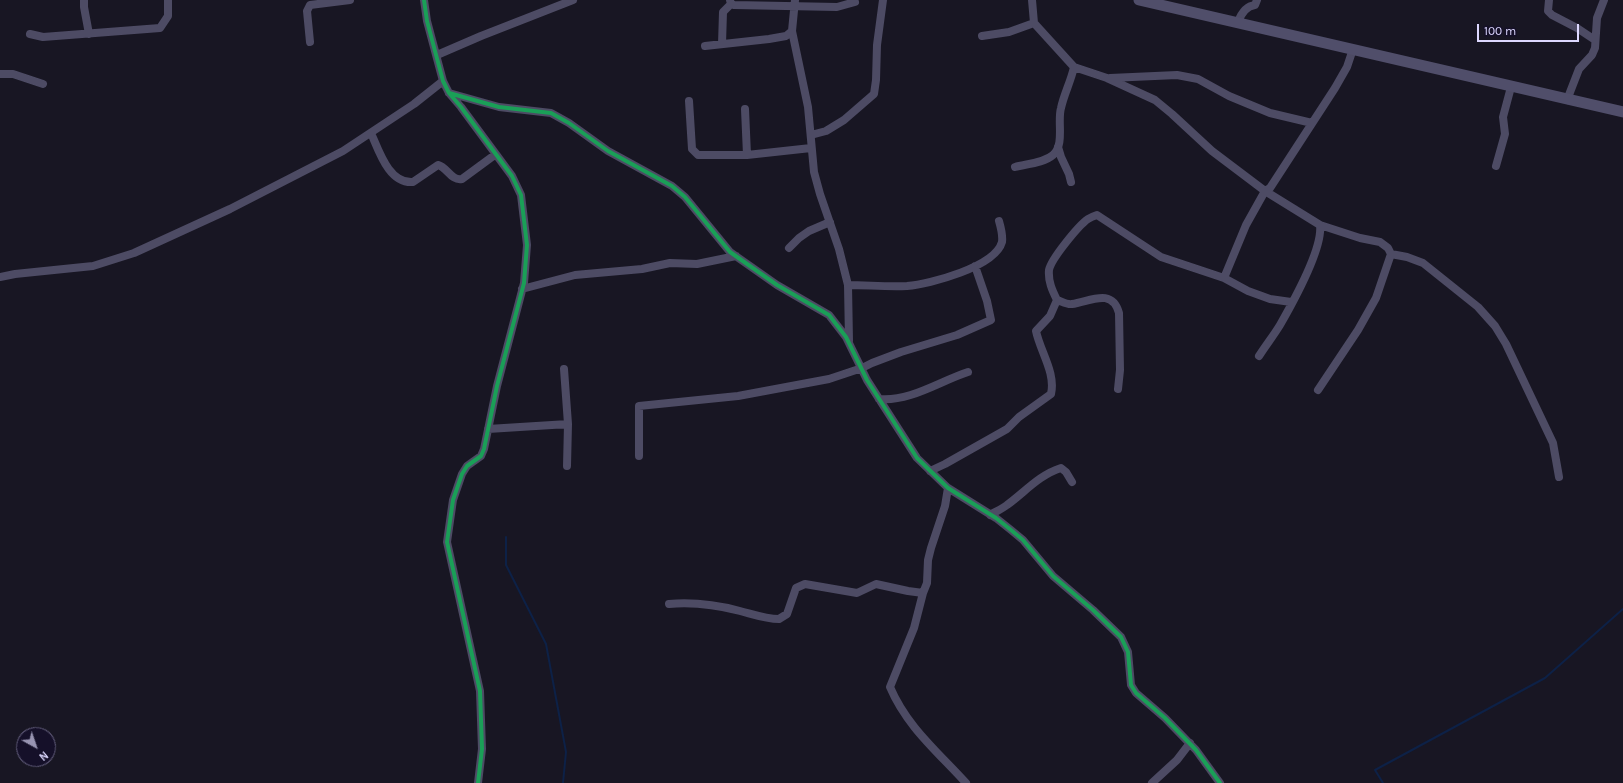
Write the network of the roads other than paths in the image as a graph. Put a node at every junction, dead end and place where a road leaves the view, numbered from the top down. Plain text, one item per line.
1 (84, 0) edge
2 (168, 0) edge
3 (350, 0) edge
4 (424, 0) edge
5 (573, 0) edge
6 (883, 0) edge
7 (1032, 0) edge
8 (1139, 0) edge
9 (1257, 0) edge
10 (1549, 0) edge
11 (1604, 0) edge
12 (730, 2) edge
13 (855, 2) dead end
14 (794, 3) edge
15 (1238, 22) junction
16 (1034, 23) junction
17 (792, 31) junction
18 (30, 34) dead end
19 (89, 34) junction
20 (982, 36) dead end
21 (1595, 40) junction
22 (310, 42) dead end
23 (722, 44) junction
24 (705, 46) dead end
25 (1353, 50) junction
26 (437, 55) junction
27 (1074, 67) junction
28 (0, 74) edge
29 (1107, 78) junction
30 (443, 81) junction
31 (43, 84) dead end
32 (1511, 87) junction
33 (449, 93) junction
34 (1567, 100) junction
35 (689, 101) dead end
36 (745, 109) dead end
37 (1623, 112) edge
38 (1312, 123) junction
39 (371, 134) junction
40 (811, 136) junction
41 (1058, 147) junction
42 (811, 148) junction
43 (496, 154) junction
44 (747, 155) junction
45 (1496, 166) dead end
46 (1015, 167) dead end
47 (1071, 182) dead end
48 (1265, 191) junction
49 (999, 221) dead end
50 (830, 222) junction
51 (1320, 225) junction
52 (789, 248) dead end
53 (1391, 254) junction
54 (736, 256) junction
55 (975, 266) junction
56 (0, 277) edge
57 (1224, 278) junction
58 (848, 285) junction
59 (522, 289) junction
60 (1057, 300) junction
61 (1292, 302) junction
62 (849, 343) junction
63 (1260, 356) dead end
64 (862, 368) junction
65 (564, 369) dead end
66 (968, 372) dead end
67 (1118, 389) dead end
68 (1318, 390) dead end
69 (879, 399) junction
70 (568, 424) junction
71 (488, 429) junction
72 (639, 456) dead end
73 (567, 466) dead end
74 (930, 471) junction
75 (1559, 477) dead end
76 (1072, 482) dead end
77 (948, 488) junction
78 (990, 514) junction
79 (923, 593) junction
80 (669, 604) dead end
81 (1190, 743) junction
82 (478, 783) edge
83 (966, 783) edge
84 (1152, 783) edge
85 (1220, 783) edge

1 - 19 street
2 - 19 street
3 - 22 street
4 - 26 street
5 - 26 street
6 - 40 street
7 - 16 street
8 - 15 main road
9 - 15 street
10 - 21 street
11 - 21 street
12 - 14 street
12 - 23 street
13 - 14 street
14 - 17 street
15 - 25 main road
16 - 20 street
16 - 27 street
17 - 23 street
17 - 40 street
18 - 19 street
21 - 34 street
23 - 24 street
25 - 32 main road
25 - 38 street
26 - 30 street
27 - 29 street
27 - 41 street
28 - 31 street
29 - 38 street
29 - 48 street
30 - 33 street
30 - 39 street
32 - 34 main road
32 - 45 street
33 - 43 street
33 - 54 street
34 - 37 main road
35 - 44 street
36 - 44 street
38 - 48 street
39 - 43 street
39 - 56 street
40 - 42 street
41 - 46 street
41 - 47 street
42 - 44 street
42 - 50 street
43 - 59 street
48 - 51 street
48 - 57 street
49 - 55 street
50 - 52 street
50 - 58 street
51 - 53 street
51 - 61 street
53 - 68 street
53 - 75 street
54 - 59 street
54 - 62 street
55 - 58 street
55 - 64 street
57 - 60 street
57 - 61 street
58 - 62 street
59 - 71 street
60 - 67 street
60 - 74 street
61 - 63 street
62 - 64 street
64 - 69 street
64 - 72 street
65 - 70 street
66 - 69 street
69 - 74 street
70 - 71 street
70 - 73 street
71 - 82 street
74 - 77 street
76 - 78 street
77 - 78 street
77 - 79 street
78 - 81 street
79 - 80 street
79 - 83 street
81 - 84 street
81 - 85 street

